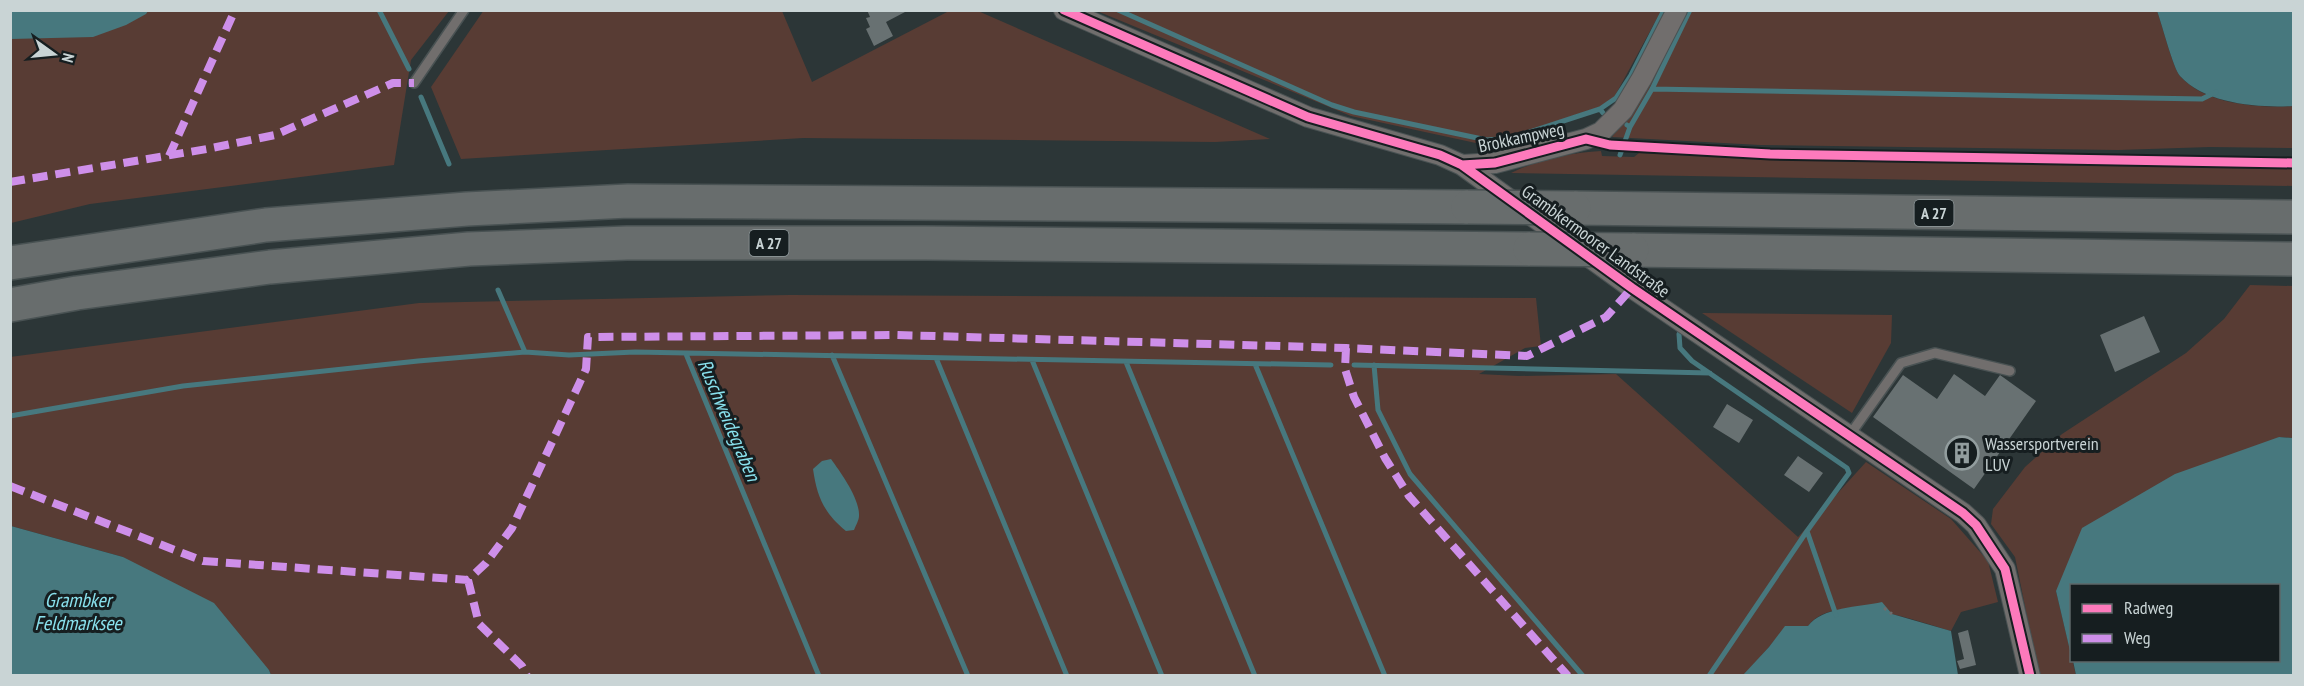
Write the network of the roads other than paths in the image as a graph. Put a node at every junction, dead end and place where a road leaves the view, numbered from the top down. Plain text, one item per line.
1 (464, 10) edge
2 (1064, 10) edge
3 (1677, 10) edge
4 (414, 82) dead end
5 (1586, 140) junction
6 (2294, 163) edge
7 (1462, 165) junction
8 (2294, 217) edge
9 (2294, 258) edge
10 (10, 263) edge
11 (10, 305) edge
12 (2010, 371) dead end
13 (1850, 436) junction
14 (2030, 675) edge

1 - 4 lane
2 - 7 street, Grambkermoorer Landstraße
3 - 5 street, Brokkampweg
5 - 6 lane
5 - 7 street, Brokkampweg
7 - 13 street, Grambkermoorer Landstraße
8 - 10 highway, A 27, bridge
9 - 11 highway, A 27, bridge
12 - 13 lane
13 - 14 street, Grambkermoorer Landstraße

